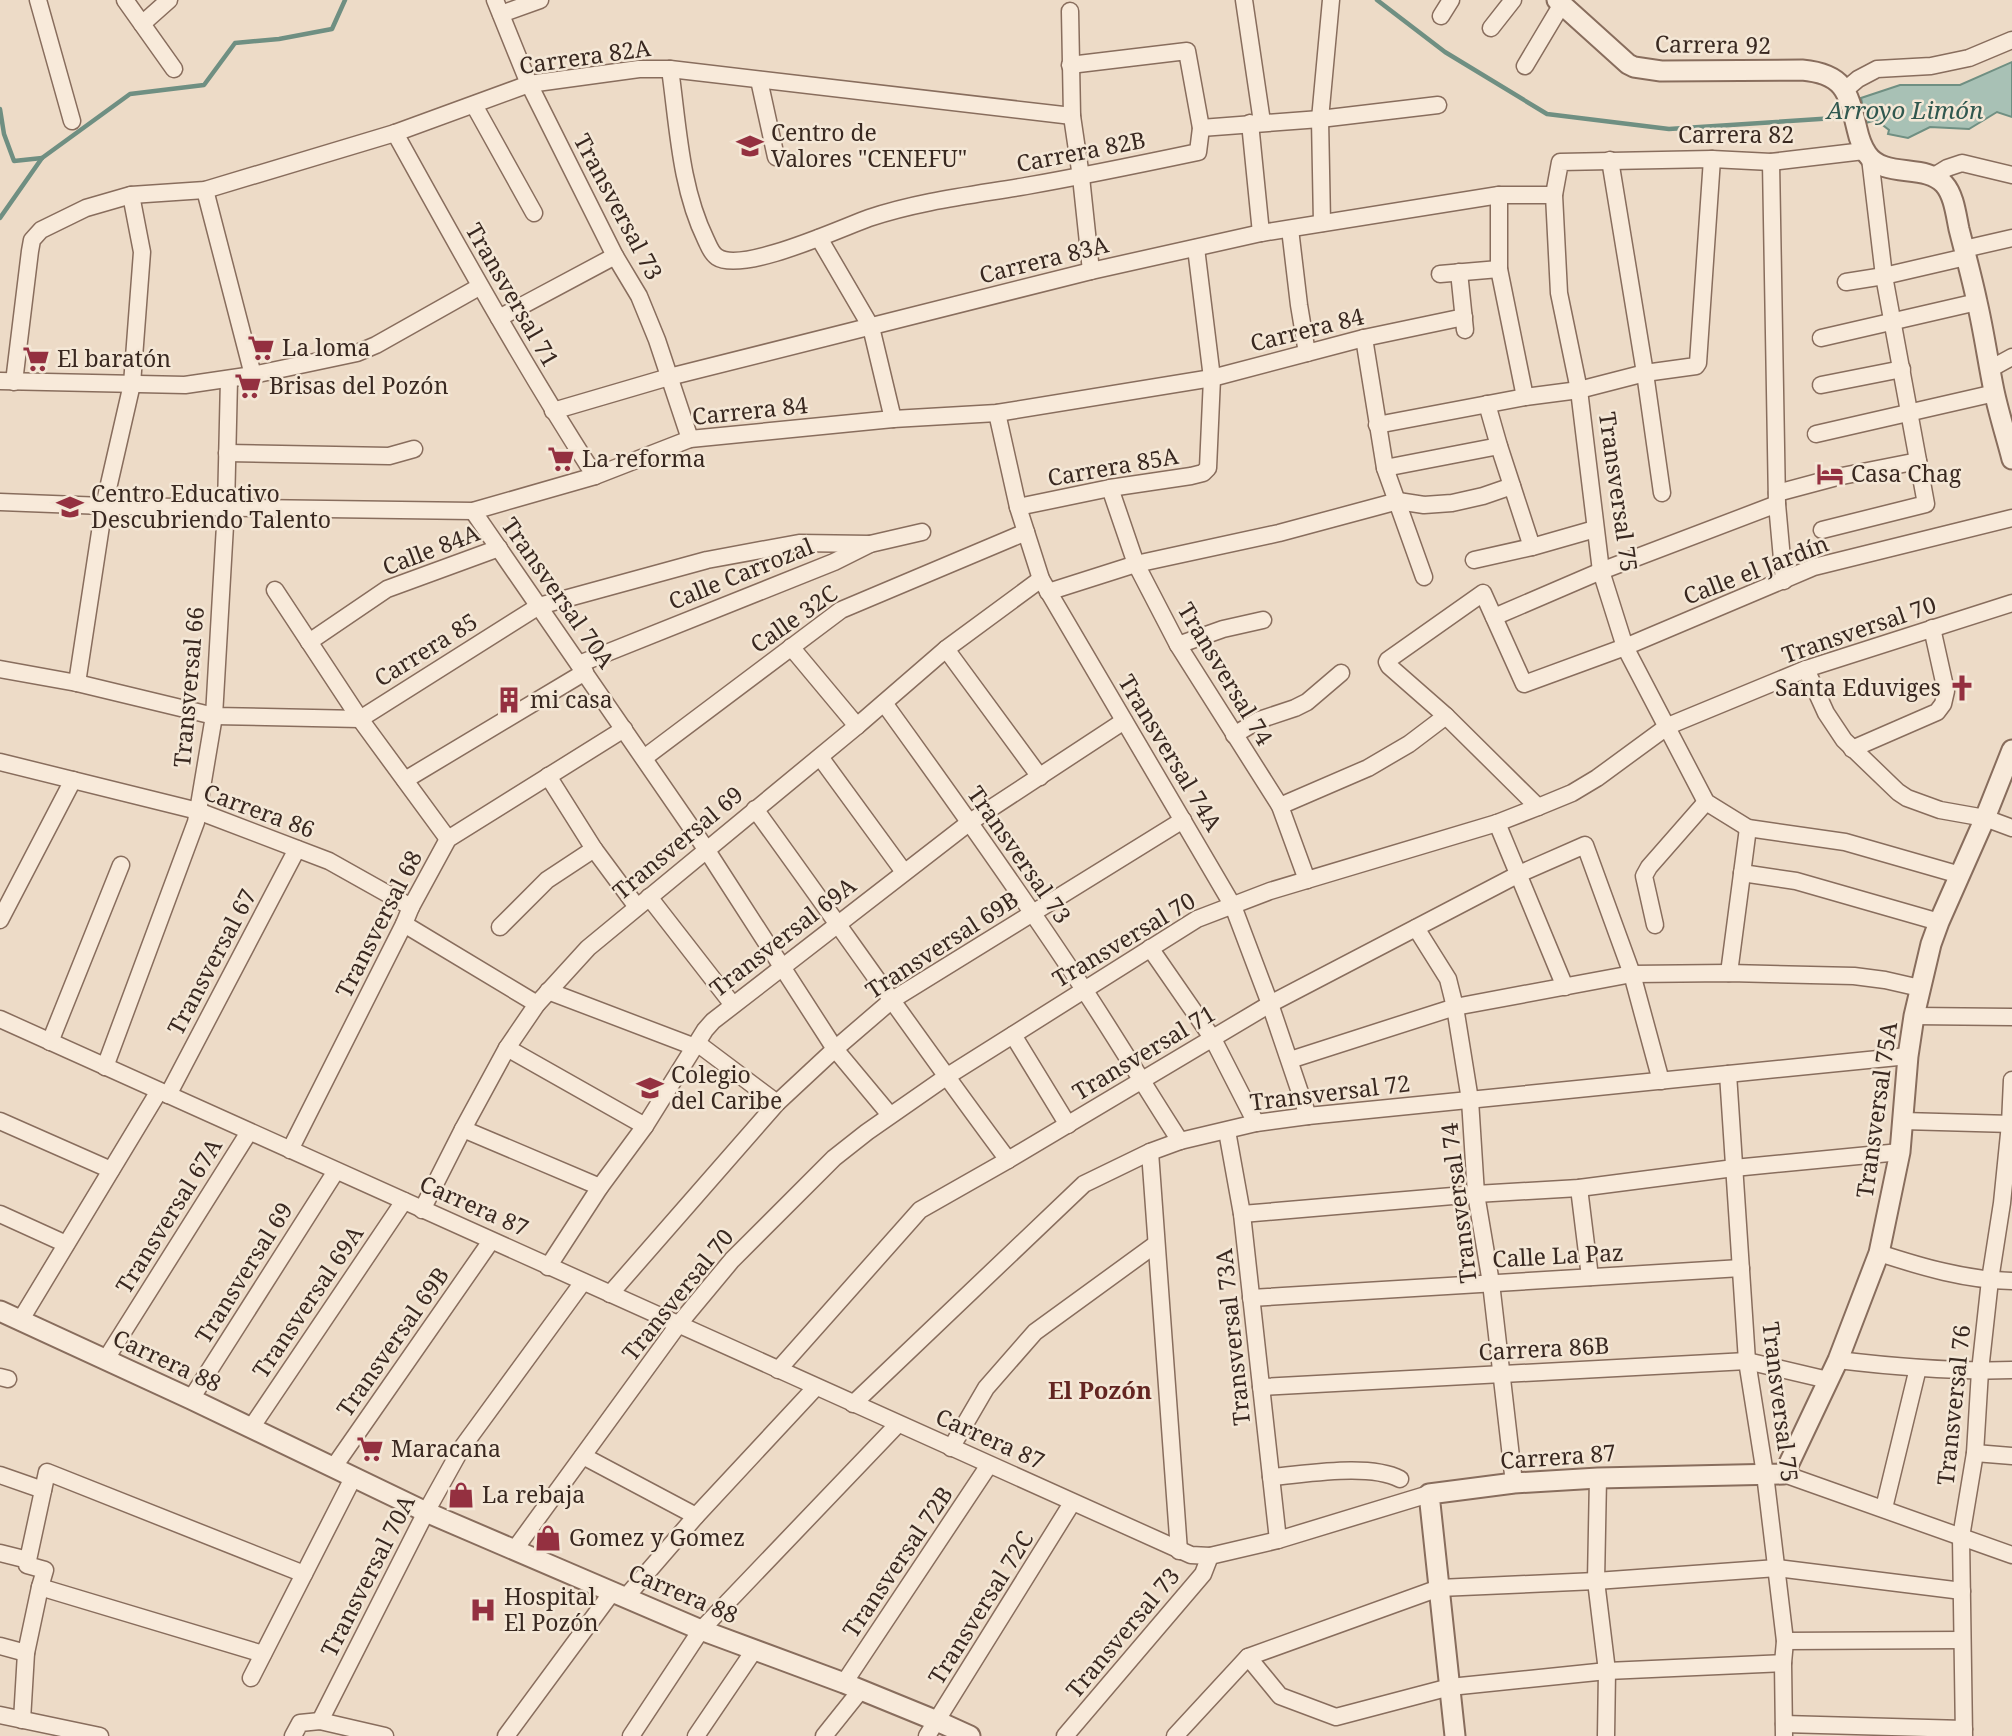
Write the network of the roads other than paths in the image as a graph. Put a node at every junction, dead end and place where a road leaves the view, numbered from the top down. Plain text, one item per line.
1 (38, 0) edge
2 (125, 0) edge
3 (169, 0) edge
4 (540, 0) edge
5 (1244, 0) edge
6 (1331, 0) edge
7 (1451, 0) edge
8 (1513, 0) edge
9 (1559, 2) edge
10 (498, 7) edge
11 (1069, 11) dead end
12 (1441, 16) dead end
13 (142, 24) junction
14 (1491, 29) dead end
15 (2012, 40) edge
16 (1070, 65) junction
17 (1525, 66) dead end
18 (174, 69) dead end
19 (670, 69) junction
20 (759, 80) junction
21 (529, 84) junction
22 (1847, 93) junction
23 (474, 105) junction
24 (1438, 105) dead end
25 (1072, 116) junction
26 (1320, 119) junction
27 (72, 121) dead end
28 (1256, 123) junction
29 (1201, 128) junction
30 (395, 133) junction
31 (1864, 149) junction
32 (776, 157) dead end
33 (1712, 159) junction
34 (1610, 160) junction
35 (1560, 162) joint
36 (1771, 162) junction
37 (2012, 175) edge
38 (1081, 177) junction
39 (1939, 180) junction
40 (205, 190) junction
41 (131, 195) junction
42 (1499, 195) junction
43 (1554, 195) junction
44 (534, 213) dead end
45 (1322, 223) junction
46 (1290, 229) junction
47 (1261, 233) junction
48 (2012, 238) edge
49 (819, 239) junction
50 (1196, 248) junction
51 (1965, 253) junction
52 (615, 256) junction
53 (1499, 269) junction
54 (1091, 271) junction
55 (1459, 272) junction
56 (1440, 274) dead end
57 (1884, 276) junction
58 (1846, 282) dead end
59 (479, 287) junction
60 (1977, 302) junction
61 (499, 318) junction
62 (1893, 322) junction
63 (871, 327) junction
64 (1364, 338) junction
65 (1821, 338) dead end
66 (1307, 353) junction
67 (2011, 358) edge
68 (1902, 369) junction
69 (1990, 369) junction
70 (1645, 373) junction
71 (253, 375) junction
72 (669, 377) junction
73 (1212, 378) junction
74 (229, 379) junction
75 (7, 382) edge
76 (132, 384) junction
77 (1821, 385) dead end
78 (1579, 390) junction
79 (1994, 393) junction
80 (1525, 397) junction
81 (1487, 404) junction
82 (553, 411) junction
83 (997, 413) junction
84 (1910, 413) junction
85 (892, 419) junction
86 (1377, 425) junction
87 (1816, 434) dead end
88 (690, 439) junction
89 (1499, 446) junction
90 (414, 449) dead end
91 (227, 453) junction
92 (2012, 459) edge
93 (1919, 461) junction
94 (1385, 468) junction
95 (594, 476) junction
96 (1512, 486) junction
97 (1110, 488) junction
98 (1662, 493) dead end
99 (1777, 498) junction
100 (1398, 500) junction
101 (0, 502) edge
102 (104, 506) junction
103 (1018, 507) junction
104 (226, 508) junction
105 (473, 511) junction
106 (2012, 518) edge
107 (1595, 529) junction
108 (1822, 530) dead end
109 (922, 532) dead end
110 (1026, 532) junction
111 (870, 544) junction
112 (1532, 547) junction
113 (499, 548) junction
114 (1474, 560) dead end
115 (1136, 564) junction
116 (1601, 571) junction
117 (1424, 577) dead end
118 (1784, 581) junction
119 (1045, 586) junction
120 (275, 590) dead end
121 (2012, 603) edge
122 (539, 606) junction
123 (1493, 617) junction
124 (1263, 620) dead end
125 (1932, 628) junction
126 (309, 642) junction
127 (1178, 645) junction
128 (791, 647) junction
129 (1625, 647) junction
130 (946, 649) junction
131 (582, 668) junction
132 (0, 669) edge
133 (1805, 669) junction
134 (1341, 673) dead end
135 (77, 683) junction
136 (884, 703) junction
137 (214, 716) junction
138 (1446, 716) junction
139 (360, 719) junction
140 (1124, 721) junction
141 (857, 726) junction
142 (1668, 726) junction
143 (624, 729) junction
144 (1234, 734) junction
145 (1852, 749) junction
146 (2012, 750) edge
147 (820, 757) junction
148 (644, 758) junction
149 (0, 762) edge
150 (548, 776) junction
151 (1040, 777) junction
152 (73, 780) junction
153 (405, 780) junction
154 (1706, 802) junction
155 (1280, 806) junction
156 (1538, 807) junction
157 (755, 809) junction
158 (198, 811) junction
159 (1985, 818) junction
160 (1183, 820) junction
161 (970, 822) junction
162 (1497, 823) junction
163 (1748, 828) junction
164 (2012, 828) edge
165 (448, 839) junction
166 (297, 849) junction
167 (594, 849) junction
168 (706, 849) junction
169 (121, 865) dead end
170 (904, 872) junction
171 (1742, 873) junction
172 (1519, 874) junction
173 (1960, 875) junction
174 (1307, 880) junction
175 (643, 902) junction
176 (1233, 906) junction
177 (411, 907) junction
178 (1033, 913) junction
179 (0, 920) edge
180 (1939, 922) junction
181 (404, 924) junction
182 (838, 924) junction
183 (1656, 925) dead end
184 (500, 927) dead end
185 (1416, 928) junction
186 (1150, 948) junction
187 (781, 967) junction
188 (1729, 972) junction
189 (1632, 974) junction
190 (1565, 987) junction
191 (1920, 988) junction
192 (1084, 990) junction
193 (548, 991) junction
194 (892, 1000) junction
195 (537, 1004) junction
196 (1270, 1004) junction
197 (733, 1005) junction
198 (1455, 1007) junction
199 (1914, 1016) junction
200 (2012, 1017) edge
201 (0, 1019) edge
202 (1013, 1035) junction
203 (1213, 1038) junction
204 (50, 1042) junction
205 (696, 1045) junction
206 (507, 1048) junction
207 (835, 1049) junction
208 (1908, 1056) junction
209 (1290, 1060) junction
210 (105, 1067) junction
211 (1728, 1074) junction
212 (946, 1077) junction
213 (2012, 1080) edge
214 (1661, 1081) junction
215 (1142, 1082) junction
216 (164, 1093) junction
217 (1470, 1100) junction
218 (777, 1103) junction
219 (890, 1115) junction
220 (1308, 1116) junction
221 (0, 1121) edge
222 (1903, 1121) junction
223 (1256, 1123) junction
224 (2011, 1124) edge
225 (1068, 1125) junction
226 (645, 1126) junction
227 (463, 1129) junction
228 (1227, 1131) junction
229 (249, 1132) junction
230 (1180, 1141) junction
231 (290, 1150) junction
232 (1150, 1152) junction
233 (1900, 1152) junction
234 (1008, 1160) junction
235 (1734, 1168) junction
236 (111, 1170) junction
237 (336, 1171) junction
238 (600, 1186) junction
239 (1580, 1188) junction
240 (1476, 1194) junction
241 (404, 1201) junction
242 (2007, 1202) edge
243 (422, 1210) junction
244 (0, 1214) edge
245 (1242, 1214) junction
246 (491, 1241) junction
247 (66, 1244) junction
248 (1156, 1244) junction
249 (1879, 1254) junction
250 (548, 1266) junction
251 (1741, 1268) junction
252 (1590, 1277) junction
253 (1990, 1280) junction
254 (2012, 1281) edge
255 (583, 1282) junction
256 (1491, 1283) junction
257 (610, 1294) junction
258 (1251, 1298) junction
259 (0, 1311) edge
260 (20, 1321) junction
261 (678, 1325) junction
262 (106, 1359) junction
263 (1838, 1360) junction
264 (1747, 1361) junction
265 (1919, 1368) junction
266 (778, 1370) junction
267 (2012, 1370) edge
268 (1980, 1371) junction
269 (1502, 1374) junction
270 (1828, 1381) junction
271 (816, 1387) junction
272 (1261, 1387) junction
273 (191, 1399) junction
274 (853, 1404) junction
275 (898, 1424) junction
276 (251, 1428) junction
277 (951, 1448) junction
278 (1975, 1452) junction
279 (583, 1456) junction
280 (2012, 1456) edge
281 (989, 1465) junction
282 (333, 1468) junction
283 (1774, 1474) junction
284 (0, 1475) edge
285 (1271, 1477) junction
286 (353, 1478) junction
287 (1598, 1478) junction
288 (1400, 1479) dead end
289 (1514, 1483) junction
290 (43, 1490) junction
291 (1429, 1494) junction
292 (1072, 1503) junction
293 (1884, 1508) junction
294 (426, 1512) junction
295 (696, 1516) junction
296 (1961, 1537) junction
297 (1278, 1540) junction
298 (515, 1549) junction
299 (1179, 1551) junction
300 (0, 1553) edge
301 (2012, 1555) edge
302 (1210, 1556) junction
303 (28, 1560) junction
304 (1777, 1568) junction
305 (304, 1574) junction
306 (1596, 1581) junction
307 (40, 1587) junction
308 (1439, 1588) junction
309 (1962, 1591) junction
310 (619, 1594) junction
311 (701, 1630) junction
312 (1962, 1640) junction
313 (1785, 1641) junction
314 (0, 1646) edge
315 (755, 1649) junction
316 (26, 1653) junction
317 (263, 1654) junction
318 (1248, 1657) junction
319 (1783, 1663) junction
320 (1606, 1671) junction
321 (251, 1678) dead end
322 (852, 1687) junction
323 (1450, 1687) junction
324 (0, 1715) edge
325 (320, 1721) junction
326 (25, 1725) edge
327 (932, 1728) edge
328 (1784, 1730) edge
329 (1964, 1732) edge
330 (100, 1736) edge
331 (293, 1736) edge
332 (383, 1736) edge
333 (506, 1736) edge
334 (631, 1736) edge
335 (696, 1736) edge
336 (824, 1736) edge
337 (970, 1736) edge
338 (1065, 1736) edge
339 (1175, 1736) edge
340 (1455, 1736) edge
341 (1606, 1736) edge

1 - 27 street
2 - 13 street
3 - 13 street
4 - 10 street
5 - 28 street
6 - 26 street
7 - 12 street
8 - 14 street
9 - 17 street
9 - 22 street, Carrera 92
10 - 21 street, Transversal 73
11 - 16 street
13 - 18 street
15 - 22 street
16 - 25 street
16 - 29 street
19 - 20 street, Carrera 82A
19 - 21 street, Carrera 82A
19 - 49 street, Carrera 82B
20 - 25 street, Carrera 82A
20 - 32 street
21 - 23 street, Carrera 82A
21 - 52 street, Transversal 73
22 - 31 street
23 - 30 street, Carrera 82A
23 - 44 street
24 - 26 street
25 - 38 street
26 - 28 street
26 - 45 street
28 - 29 street
28 - 47 street
29 - 38 street, Carrera 82B
30 - 40 street, Carrera 82A
30 - 59 street, Transversal 71
31 - 36 street, Carrera 82
31 - 39 street, Carrera 82
31 - 57 street
33 - 34 street, Carrera 82
33 - 36 street, Carrera 82
33 - 70 street
34 - 35 street, Carrera 82
34 - 70 street
35 - 43 street, Transversal 75
36 - 99 street
37 - 39 street
38 - 49 street, Carrera 82B
38 - 54 street
39 - 51 street
40 - 41 street, Carrera 82A
40 - 71 street
41 - 75 street, Carrera 82A
41 - 76 street
42 - 43 street, Carrera 83A
42 - 45 street, Carrera 83A
42 - 53 street
43 - 78 street, Transversal 75
45 - 46 street, Carrera 83A
46 - 47 street, Carrera 83A
46 - 66 street
47 - 50 street, Carrera 83A
48 - 51 street
49 - 63 street
50 - 54 street, Carrera 83A
50 - 73 street
51 - 57 street
51 - 60 street
52 - 61 street
52 - 72 street, Transversal 73
53 - 55 street
53 - 80 street
54 - 63 street, Carrera 83A
55 - 56 street
55 - 64 street, Carrera 84
57 - 58 street
57 - 62 street
59 - 61 street, Transversal 71
59 - 71 street
60 - 62 street
60 - 69 street
61 - 82 street, Transversal 71
62 - 65 street
62 - 68 street
63 - 72 street, Carrera 83A
63 - 85 street
64 - 66 street, Carrera 84
64 - 86 street
66 - 73 street, Carrera 84
67 - 69 street
68 - 77 street
68 - 84 street
69 - 79 street
70 - 78 street
70 - 98 street
71 - 74 street
72 - 82 street, Carrera 83A
72 - 88 street, Transversal 73
73 - 83 street, Carrera 84
73 - 97 street, Carrera 85A
74 - 76 street
74 - 91 street, Transversal 66
75 - 76 street
76 - 102 street
78 - 80 street
78 - 107 street, Transversal 75
79 - 84 street
79 - 92 street
80 - 81 street
81 - 86 street
81 - 89 street
82 - 95 street, Transversal 71
83 - 85 street, Carrera 84
83 - 103 street, Transversal 74A
84 - 87 street
84 - 93 street
85 - 88 street, Carrera 84
86 - 94 street
88 - 95 street, Carrera 84
89 - 94 street
89 - 96 street
90 - 91 street
91 - 104 street, Transversal 66
93 - 99 street
93 - 108 street
94 - 100 street
95 - 105 street, Carrera 84
96 - 100 street
96 - 112 street
97 - 103 street, Carrera 85A
97 - 115 street, Transversal 74
99 - 116 street
99 - 118 street
100 - 115 street, Transversal 69
100 - 117 street
101 - 102 street, Carrera 84
102 - 104 street, Carrera 84
102 - 135 street
103 - 110 street, Transversal 74A
104 - 105 street, Carrera 84
104 - 137 street, Transversal 66
105 - 113 street, Transversal 70A
106 - 118 street, Calle el Jardín
107 - 112 street
107 - 116 street, Transversal 75
109 - 111 street, Calle Carrozal
110 - 119 street, Transversal 74A
110 - 128 street, Calle 32C
111 - 122 street, Carrera 85
111 - 131 street, Calle Carrozal
112 - 114 street
113 - 122 street, Transversal 70A
113 - 126 street, Calle 84A
115 - 119 street, Transversal 69
115 - 127 street, Transversal 74
116 - 123 street
116 - 129 street, Transversal 75
118 - 129 street, Calle el Jardín
119 - 130 street, Transversal 69
119 - 140 street, Transversal 74A
120 - 126 street, Transversal 68
121 - 125 street, Transversal 70
122 - 131 street, Transversal 70A
122 - 139 street, Carrera 85
123 - 129 street, Calle el Jardín
123 - 138 street
124 - 127 street
125 - 133 street, Transversal 70
125 - 145 street
126 - 139 street, Transversal 68
127 - 144 street, Transversal 74
128 - 141 street
128 - 148 street, Calle 32C
129 - 142 street, Transversal 75
130 - 136 street, Transversal 69
130 - 151 street
131 - 143 street, Transversal 70A
131 - 153 street, Calle Carrozal
132 - 135 street
133 - 142 street, Transversal 70
133 - 145 street
134 - 144 street
135 - 137 street
136 - 141 street, Transversal 69
136 - 161 street, Transversal 73
137 - 139 street
137 - 158 street, Transversal 66
138 - 155 street
138 - 156 street
139 - 153 street, Transversal 68
140 - 151 street, Transversal 69A
140 - 160 street, Transversal 74A
141 - 147 street, Transversal 69
142 - 154 street, Transversal 75
142 - 156 street, Transversal 70
143 - 148 street, Transversal 70A
143 - 150 street
144 - 155 street, Transversal 74
145 - 159 street
146 - 159 street, Transversal 75A
147 - 157 street, Transversal 69
147 - 170 street
148 - 168 street, Transversal 70A
149 - 152 street, Carrera 86
150 - 165 street
150 - 167 street
151 - 161 street, Transversal 69A
152 - 158 street, Carrera 86
152 - 179 street
153 - 165 street, Transversal 68
154 - 163 street
154 - 183 street
155 - 174 street, Transversal 74
156 - 162 street, Transversal 70
157 - 168 street, Transversal 69
157 - 182 street
158 - 166 street, Carrera 86
158 - 210 street, Transversal 66
159 - 164 street
159 - 173 street, Transversal 75A
160 - 176 street, Transversal 74A
160 - 178 street, Transversal 69B
161 - 170 street, Transversal 69A
161 - 178 street, Transversal 73
162 - 172 street
162 - 174 street, Transversal 70
163 - 171 street
163 - 173 street
165 - 177 street, Transversal 68
166 - 177 street, Carrera 86
166 - 216 street, Transversal 67
167 - 175 street
167 - 184 street
168 - 175 street, Transversal 69
168 - 187 street, Transversal 70A
169 - 204 street
170 - 182 street, Transversal 69A
171 - 180 street
171 - 188 street
172 - 185 street, Transversal 71
172 - 189 street, Transversal 71
172 - 190 street
173 - 180 street, Transversal 75A
174 - 176 street, Transversal 70
175 - 193 street, Transversal 69
175 - 197 street
176 - 186 street, Transversal 70
176 - 196 street, Transversal 74A
177 - 181 street, Transversal 68
178 - 192 street, Transversal 73
178 - 194 street, Transversal 69B
180 - 191 street, Transversal 75A
181 - 195 street
181 - 231 street, Transversal 68
182 - 187 street, Transversal 69A
182 - 194 street
185 - 196 street, Transversal 71
185 - 198 street, Transversal 74
186 - 192 street, Transversal 70
186 - 203 street
187 - 197 street, Transversal 69A
187 - 207 street, Transversal 70A
188 - 189 street
188 - 191 street
189 - 190 street
189 - 214 street
190 - 198 street
191 - 199 street, Transversal 75A
192 - 202 street, Transversal 70
192 - 215 street, Transversal 73
193 - 195 street, Transversal 69
193 - 205 street
194 - 207 street, Transversal 69B
194 - 212 street
195 - 206 street, Transversal 69
196 - 203 street, Transversal 71
196 - 209 street, Transversal 74A
197 - 205 street, Transversal 69A
198 - 209 street
198 - 217 street, Transversal 74
199 - 200 street
199 - 208 street, Transversal 75A
201 - 204 street, Carrera 87
202 - 212 street, Transversal 70
202 - 225 street
203 - 215 street, Transversal 71
203 - 223 street
204 - 210 street, Carrera 87
205 - 218 street
205 - 226 street, Transversal 69A
206 - 226 street
206 - 227 street, Transversal 69
207 - 218 street, Transversal 69B
207 - 219 street, Transversal 70A
208 - 211 street, Transversal 72
208 - 222 street, Transversal 75A
209 - 220 street, Transversal 74A
210 - 216 street, Carrera 87
211 - 214 street, Transversal 72
211 - 235 street, Transversal 75
212 - 219 street, Transversal 70
212 - 234 street
213 - 224 street, Transversal 76
214 - 217 street, Transversal 72
215 - 225 street, Transversal 71
215 - 230 street, Transversal 73
216 - 229 street, Carrera 87
216 - 236 street, Transversal 67
217 - 220 street, Transversal 72
217 - 240 street, Transversal 74
218 - 257 street, Transversal 69B
219 - 261 street, Transversal 70
220 - 223 street, Transversal 72
221 - 236 street
222 - 224 street
222 - 233 street, Transversal 75A
223 - 228 street, Transversal 72
224 - 242 street, Transversal 76
225 - 234 street, Transversal 71
226 - 238 street, Transversal 69A
227 - 238 street
227 - 243 street, Transversal 69
228 - 230 street, Transversal 72
228 - 245 street, Transversal 73A
229 - 231 street, Carrera 87
229 - 262 street, Transversal 67A
230 - 232 street, Transversal 72
231 - 237 street, Carrera 87
232 - 248 street, Transversal 73
232 - 274 street, Transversal 72
233 - 235 street
233 - 249 street, Transversal 75A
234 - 266 street, Transversal 71
235 - 239 street
235 - 251 street, Transversal 75
236 - 247 street, Transversal 67
237 - 241 street, Carrera 87
237 - 273 street, Transversal 69
238 - 250 street, Transversal 69A
239 - 240 street
239 - 252 street
240 - 245 street
240 - 256 street, Transversal 74
241 - 243 street, Carrera 87
241 - 276 street, Transversal 69A
242 - 253 street, Transversal 76
243 - 246 street, Carrera 87
244 - 247 street
245 - 258 street, Transversal 73A
246 - 250 street, Carrera 87
246 - 282 street, Transversal 69B
247 - 260 street, Transversal 67
248 - 277 street
248 - 299 street, Transversal 73
249 - 253 street
249 - 263 street, Transversal 75A
250 - 255 street, Carrera 87
251 - 252 street, Calle La Paz
251 - 264 street, Transversal 75
252 - 256 street, Calle La Paz
253 - 254 street
253 - 268 street, Transversal 76
255 - 257 street, Carrera 87
255 - 294 street, Transversal 70A
256 - 258 street, Calle La Paz
256 - 269 street, Transversal 74
257 - 261 street, Carrera 87
258 - 272 street, Transversal 73A
259 - 260 street, Carrera 88
260 - 262 street, Carrera 88
261 - 266 street, Carrera 87
261 - 279 street, Transversal 70
262 - 273 street, Carrera 88
263 - 265 street
263 - 270 street, Transversal 75A
264 - 269 street, Carrera 86B
264 - 270 street, Carrera 86B
264 - 283 street, Transversal 75
265 - 268 street
265 - 293 street
266 - 271 street, Carrera 87
267 - 268 street
268 - 278 street, Transversal 76
269 - 272 street, Carrera 86B
269 - 289 street, Transversal 74
270 - 283 street, Transversal 75A
271 - 274 street, Carrera 87
271 - 295 street
272 - 285 street, Transversal 73A
273 - 276 street, Carrera 88
274 - 275 street, Carrera 87
275 - 277 street, Carrera 87
275 - 311 street
276 - 282 street, Carrera 88
277 - 281 street, Carrera 87
278 - 280 street
278 - 296 street, Transversal 76
279 - 295 street
279 - 298 street, Transversal 70
281 - 292 street, Carrera 87
281 - 322 street, Transversal 72B
282 - 286 street, Carrera 88
283 - 287 street, Carrera 87
283 - 293 street, Carrera 87
283 - 304 street, Transversal 75
284 - 290 street
285 - 288 street
285 - 297 street, Transversal 73A
286 - 294 street, Carrera 88
286 - 305 street
287 - 289 street, Carrera 87
287 - 306 street
289 - 291 street, Carrera 87
290 - 303 street
290 - 305 street
291 - 297 street, Carrera 87
291 - 308 street
292 - 299 street, Carrera 87
292 - 327 street, Transversal 72C
293 - 296 street, Carrera 87
294 - 298 street, Carrera 88
294 - 325 street, Transversal 70A
295 - 310 street
296 - 301 street, Carrera 87
296 - 309 street, Transversal 76
297 - 302 street, Carrera 87
298 - 310 street, Carrera 88
299 - 302 street, Carrera 87
300 - 303 street
302 - 338 street, Transversal 73
303 - 307 street
304 - 306 street
304 - 309 street
304 - 313 street, Transversal 75
305 - 317 street
306 - 308 street
306 - 320 street
307 - 316 street
307 - 317 street
308 - 318 street
308 - 323 street
309 - 312 street, Transversal 76
310 - 311 street, Carrera 88
310 - 333 street
311 - 315 street, Carrera 88
311 - 334 street
312 - 313 street
312 - 329 street, Transversal 76
313 - 319 street, Transversal 75
314 - 316 street
315 - 322 street, Carrera 88
315 - 335 street
316 - 326 street
317 - 321 street
318 - 323 street
318 - 339 street
319 - 320 street
319 - 328 street, Transversal 75
320 - 323 street
320 - 341 street
322 - 327 street, Carrera 88
322 - 336 street, Transversal 72B
323 - 340 street
324 - 326 street
325 - 331 street
325 - 332 street
326 - 330 street
327 - 337 street, Carrera 88
328 - 329 street

